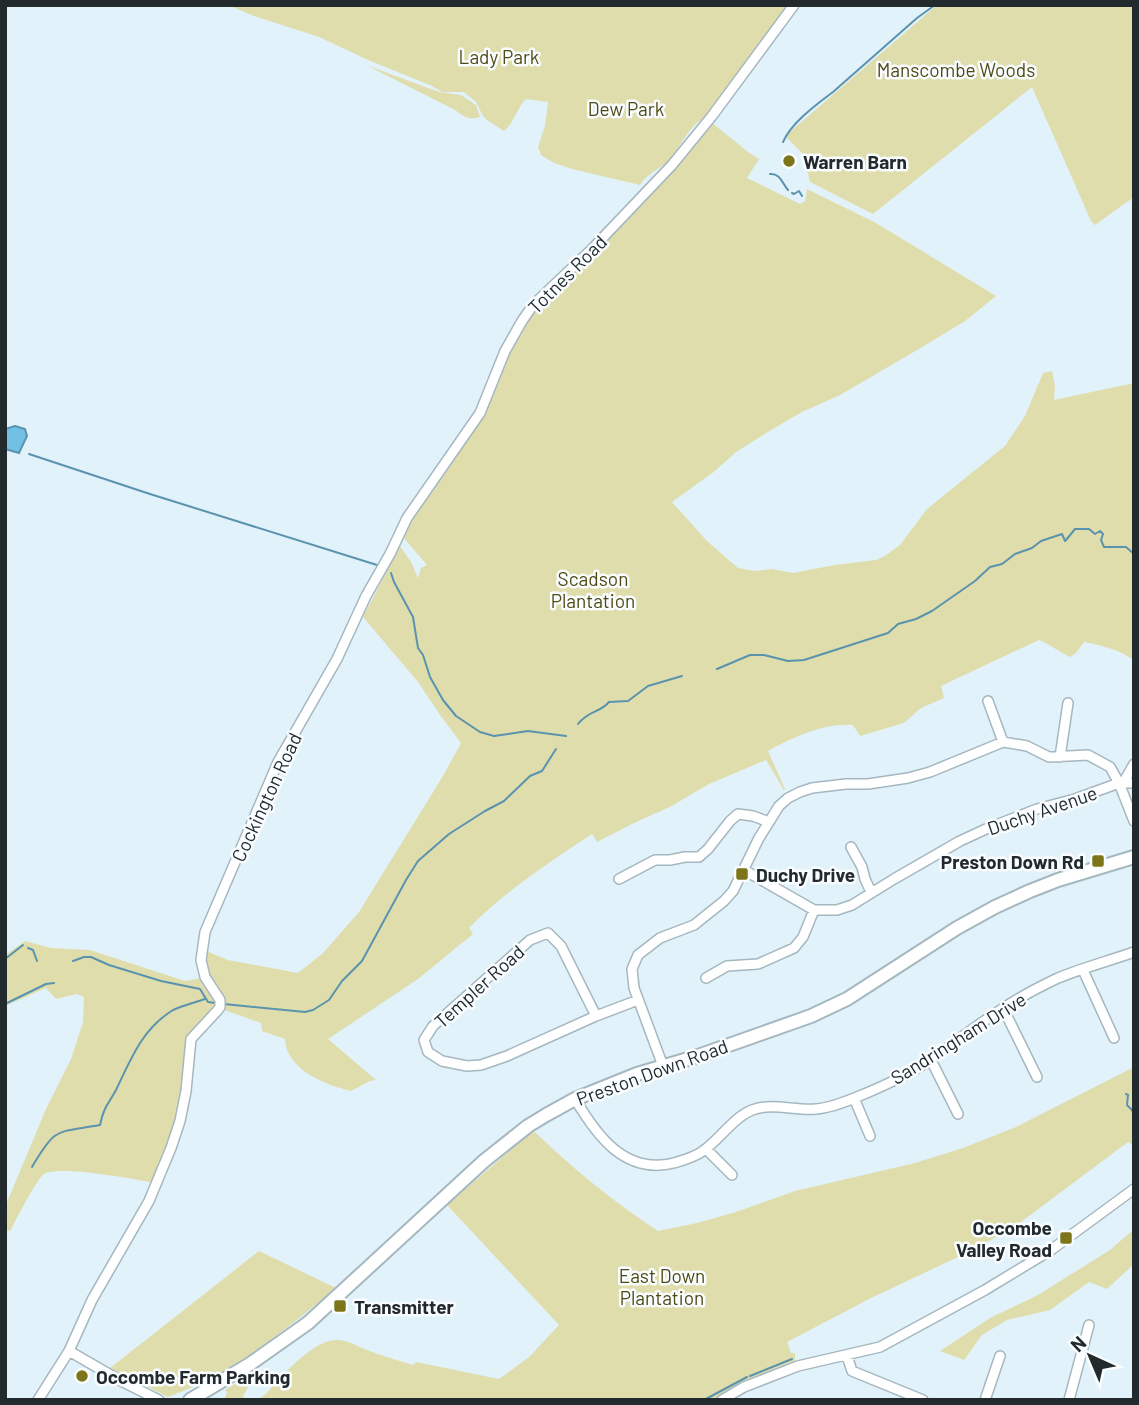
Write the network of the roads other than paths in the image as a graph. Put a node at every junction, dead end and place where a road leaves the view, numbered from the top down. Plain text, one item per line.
1 (794, 5) edge
2 (381, 571) joint
3 (988, 701) dead end
4 (1068, 703) dead end
5 (1003, 742) junction
6 (1060, 757) junction
7 (1134, 764) edge
8 (1125, 783) edge
9 (1134, 821) edge
10 (769, 822) junction
11 (851, 847) dead end
12 (1134, 857) edge
13 (744, 870) junction
14 (619, 879) dead end
15 (871, 892) junction
16 (814, 910) junction
17 (1134, 952) edge
18 (1083, 970) junction
19 (706, 978) dead end
20 (638, 1000) junction
21 (1003, 1008) junction
22 (596, 1016) junction
23 (1114, 1038) dead end
24 (931, 1060) junction
25 (663, 1066) junction
26 (1037, 1077) dead end
27 (854, 1098) junction
28 (575, 1099) junction
29 (958, 1114) dead end
30 (870, 1136) dead end
31 (706, 1149) junction
32 (732, 1175) dead end
33 (1134, 1189) edge
34 (1089, 1325) dead end
35 (69, 1351) junction
36 (847, 1356) junction
37 (1000, 1356) dead end
38 (38, 1400) edge
39 (159, 1400) edge
40 (190, 1400) edge
41 (722, 1400) edge
42 (923, 1400) edge
43 (985, 1400) edge
44 (1069, 1400) edge

1 - 2 street, Totnes Road
2 - 35 street, Cockington Road
3 - 5 street
4 - 6 street
5 - 6 street
5 - 10 street
6 - 8 street
7 - 8 street
8 - 9 street, Duchy Avenue
8 - 15 street, Duchy Avenue
10 - 13 street
10 - 14 street
11 - 15 street
12 - 25 street, Preston Down Road
13 - 16 street
13 - 20 street
15 - 16 street, Duchy Avenue
16 - 19 street
17 - 18 street, Sandringham Drive
18 - 21 street, Sandringham Drive
18 - 23 street
20 - 22 street, Templer Road
20 - 25 street
21 - 24 street, Sandringham Drive
21 - 26 street
22 - 22 street, Templer Road
24 - 27 street, Sandringham Drive
24 - 29 street
25 - 28 street, Preston Down Road
27 - 30 street
27 - 31 street, Sandringham Drive
28 - 31 street, Sandringham Drive
28 - 40 street, Preston Down Road
31 - 32 street
33 - 36 street
34 - 44 street
35 - 38 street
35 - 39 street
36 - 41 street
36 - 42 street
37 - 43 street

